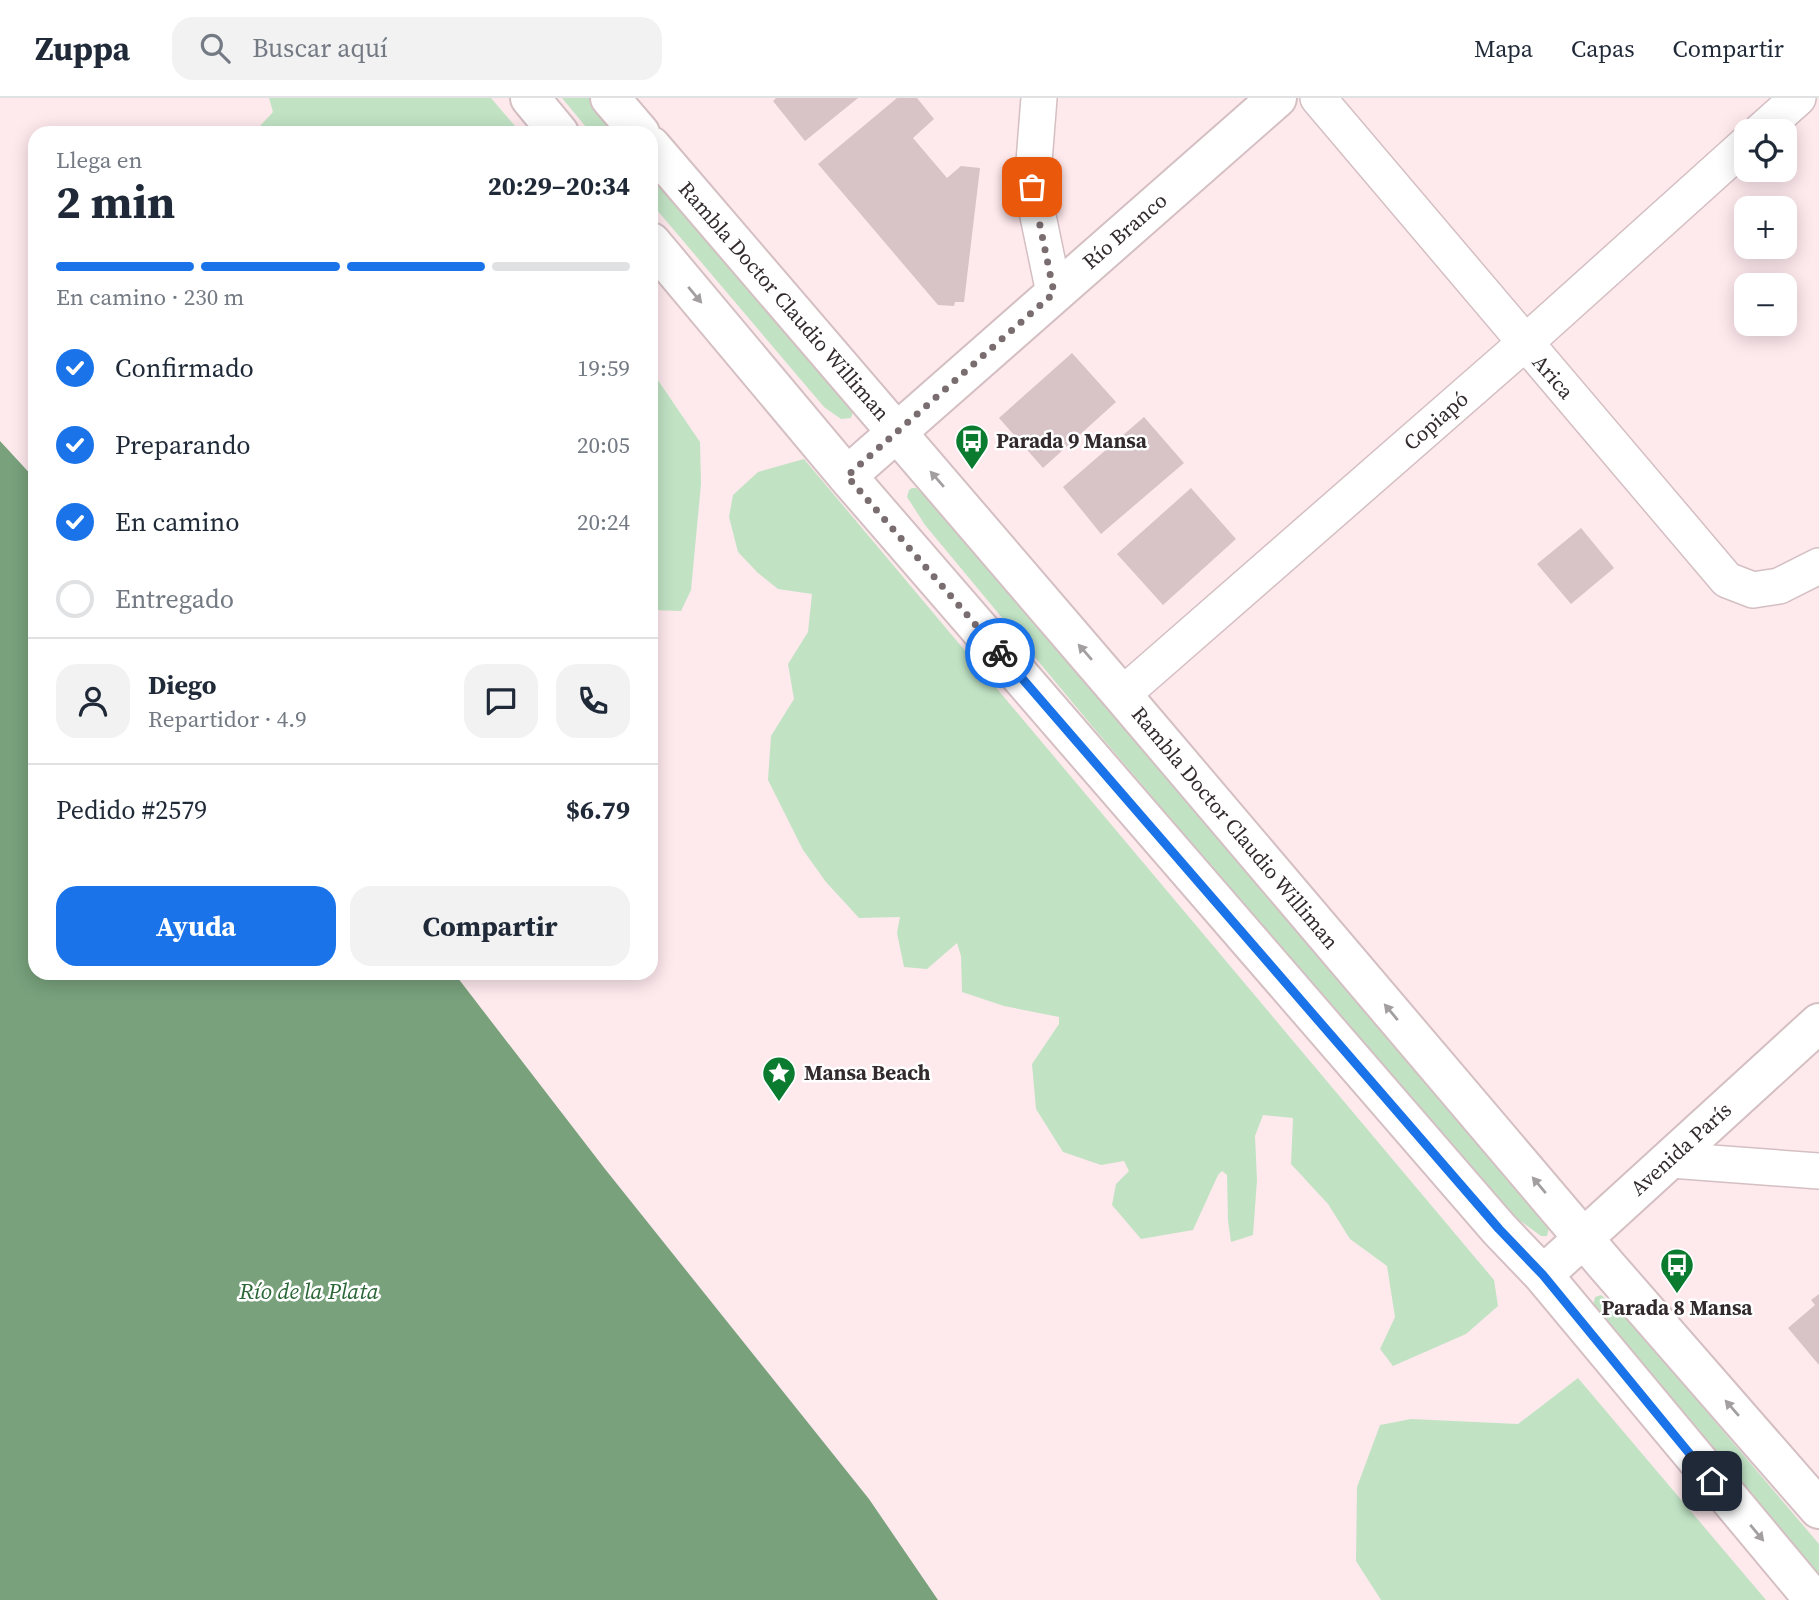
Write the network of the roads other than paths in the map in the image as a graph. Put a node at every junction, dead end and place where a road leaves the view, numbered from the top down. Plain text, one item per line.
1 (530, 98) edge
2 (610, 98) edge
3 (1039, 98) edge
4 (1277, 98) edge
5 (1318, 98) edge
6 (1798, 98) edge
7 (1774, 119) edge
8 (553, 126) edge
9 (634, 126) edge
10 (658, 154) edge
11 (1734, 155) edge
12 (658, 250) edge
13 (1054, 293) junction
14 (1524, 343) junction
15 (897, 432) junction
16 (847, 476) junction
17 (1819, 566) edge
18 (1122, 695) junction
19 (1819, 1023) edge
20 (1671, 1160) junction
21 (1819, 1171) edge
22 (1583, 1237) junction
23 (1543, 1275) junction
24 (1819, 1509) edge
25 (1814, 1600) edge

1 - 8 main road
2 - 9 main road
3 - 13 street
4 - 13 main road, Río Branco
5 - 14 street, Arica
6 - 7 street
10 - 15 main road, Rambla Doctor Claudio Williman
11 - 14 street, Copiapó
12 -> 16 main road
13 - 15 main road, Río Branco
14 - 17 street, Arica
14 - 18 street, Copiapó
15 - 16 main road, Río Branco
18 -> 15 main road, Rambla Doctor Claudio Williman
16 - 23 main road
22 -> 18 main road, Rambla Doctor Claudio Williman
19 - 20 main road, Avenida París
20 - 21 street
20 - 22 main road, Avenida París
22 - 23 main road, Avenida París
24 -> 22 main road, Rambla Doctor Claudio Williman
23 -> 25 main road

